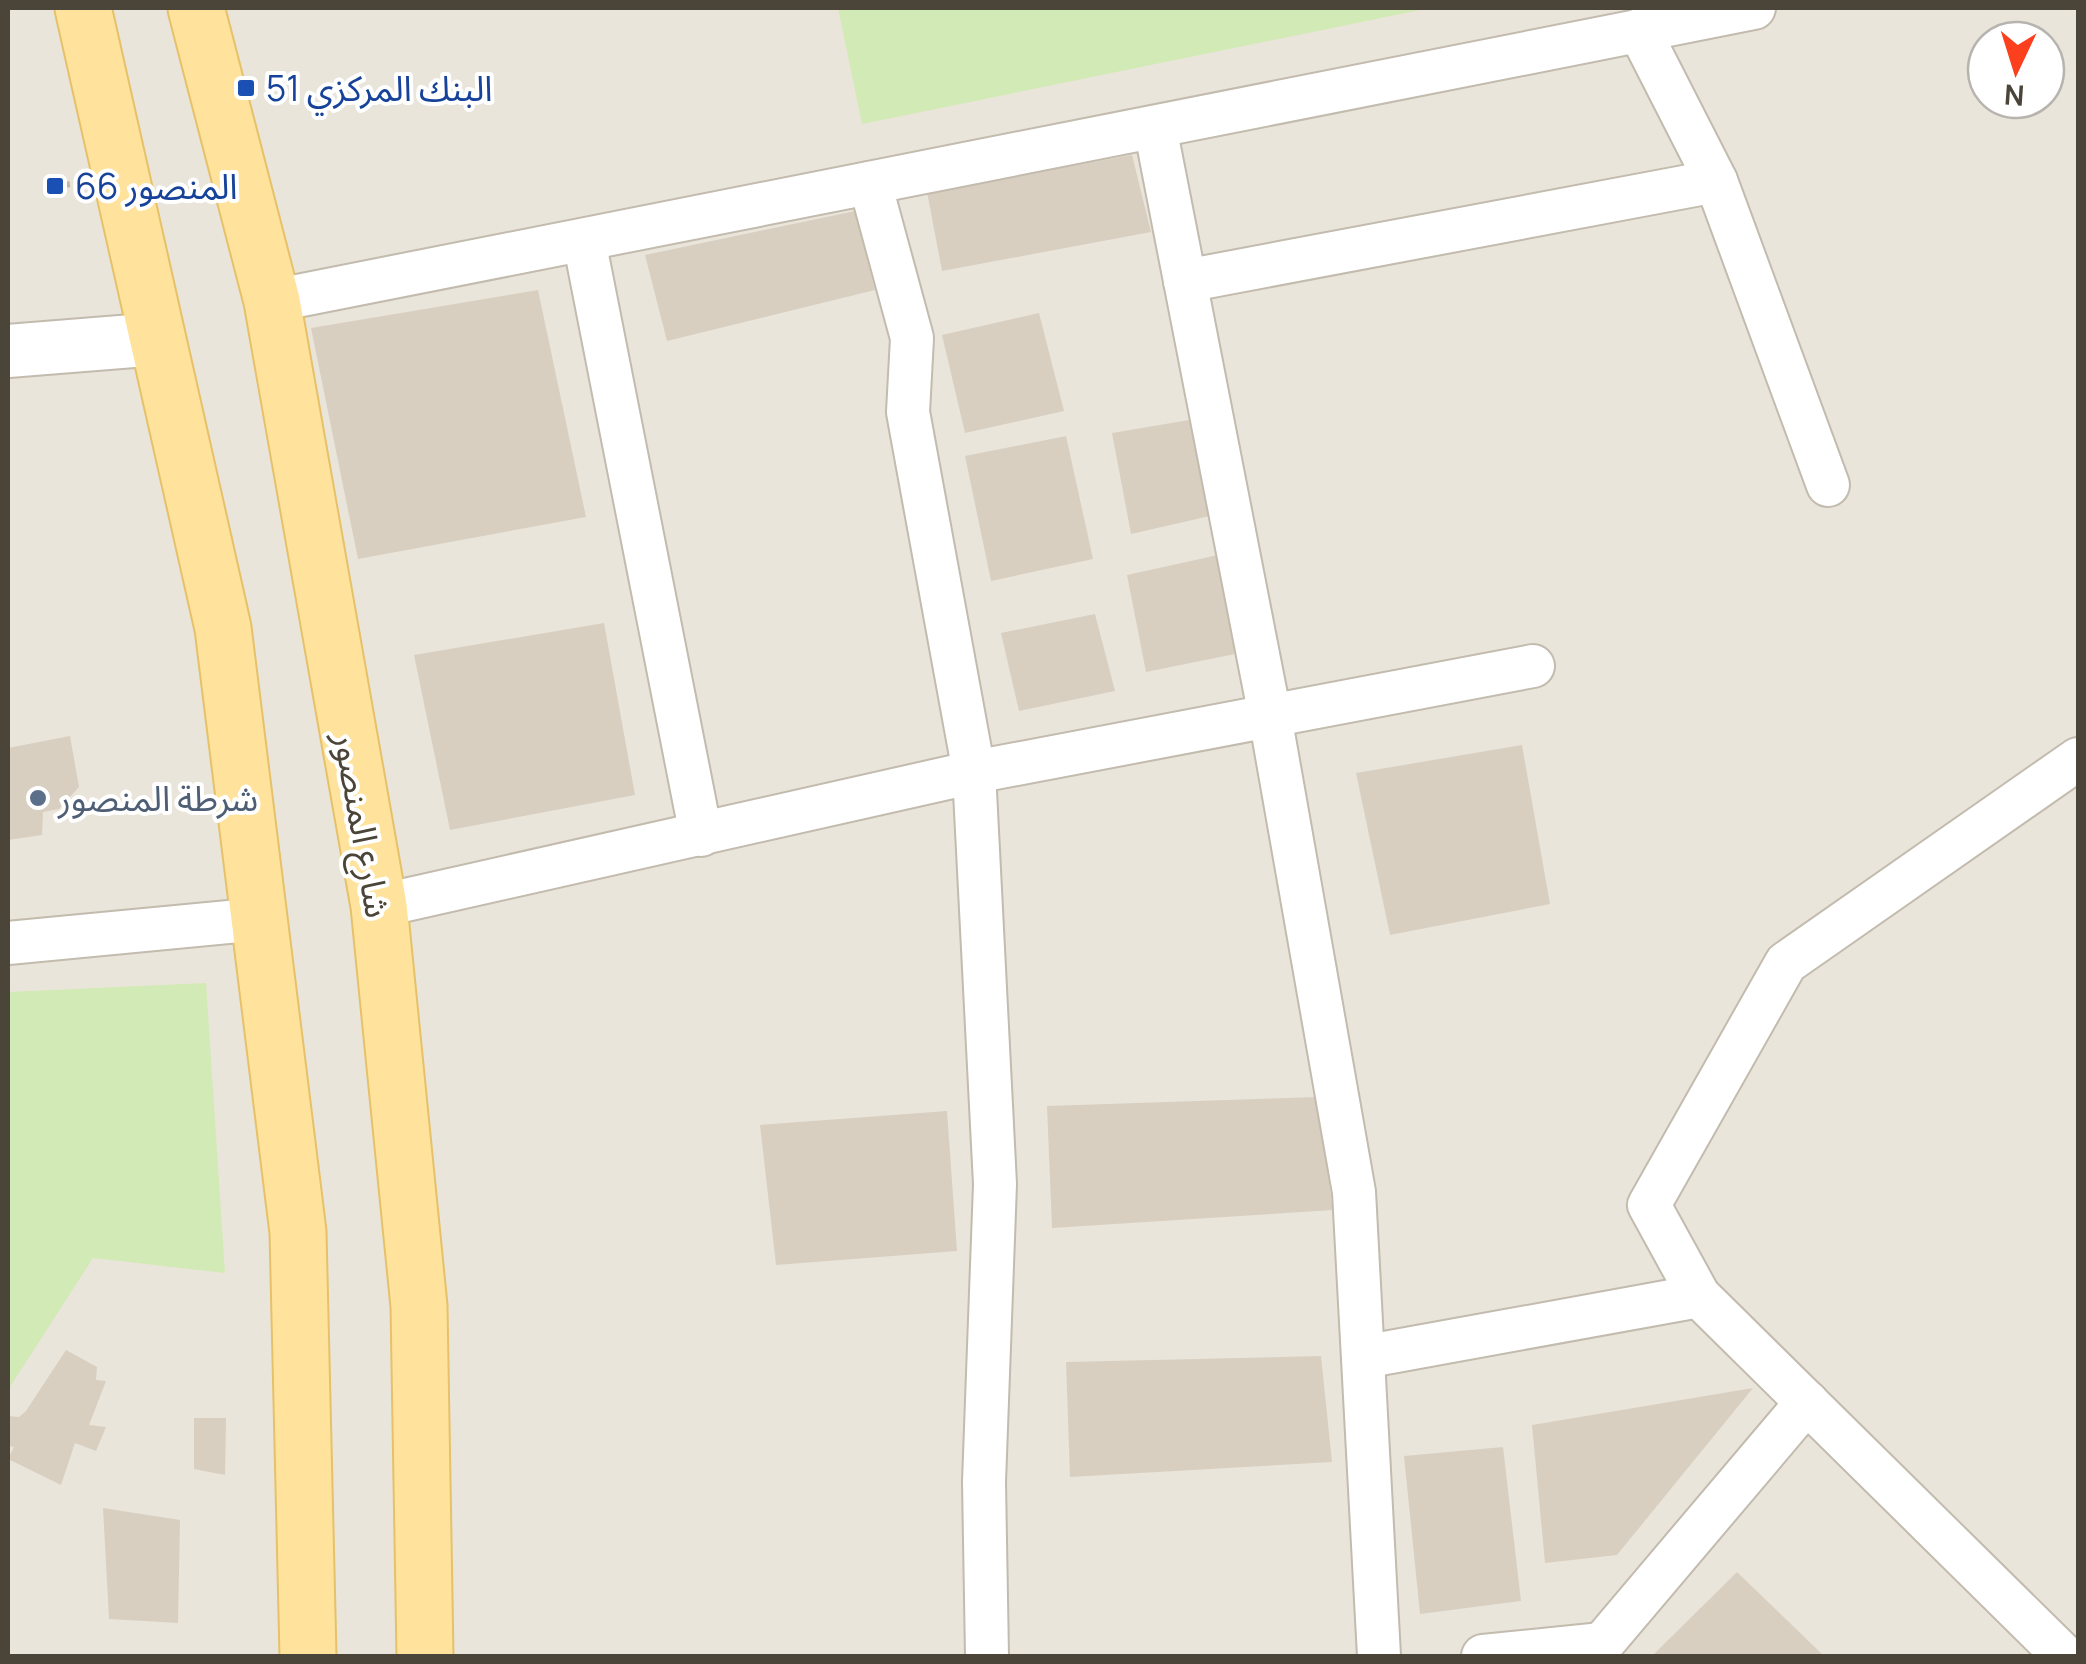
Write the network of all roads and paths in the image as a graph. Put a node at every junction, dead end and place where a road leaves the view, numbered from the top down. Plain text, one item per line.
1 (82, 8) edge
2 (196, 8) edge
3 (1754, 8) edge
4 (1639, 30) junction
5 (1155, 127) junction
6 (1716, 181) junction
7 (870, 183) junction
8 (584, 240) junction
9 (1185, 281) junction
10 (272, 302) junction
11 (158, 339) junction
12 (8, 351) edge
13 (1828, 484) dead end
14 (1532, 666) dead end
15 (1270, 716) junction
16 (2078, 759) edge
17 (974, 772) junction
18 (701, 835) junction
19 (379, 906) junction
20 (259, 919) junction
21 (8, 943) edge
22 (1699, 1296) junction
23 (1363, 1357) junction
24 (1807, 1402) junction
25 (1597, 1650) edge
26 (308, 1656) edge
27 (425, 1656) edge
28 (988, 1656) edge
29 (1379, 1656) edge
30 (1483, 1656) edge
31 (2064, 1656) edge

1 - 11 main road
2 - 10 main road, شارع المنصور
3 - 4 street
4 - 5 street
4 - 6 street
5 - 7 street
5 - 9 street
6 - 9 street
6 - 13 street
7 - 8 street
7 - 17 street
8 - 10 street
8 - 18 street
9 - 15 street
10 - 19 main road, شارع المنصور
11 - 12 street
11 - 20 main road
14 - 15 street
15 - 17 street
15 - 23 street
16 - 22 street
17 - 18 street
17 - 28 street
18 - 19 street
19 - 27 main road, شارع المنصور
20 - 21 street
20 - 26 main road
22 - 23 street
22 - 24 street
23 - 29 street
24 - 25 street
24 - 31 street
25 - 30 street

